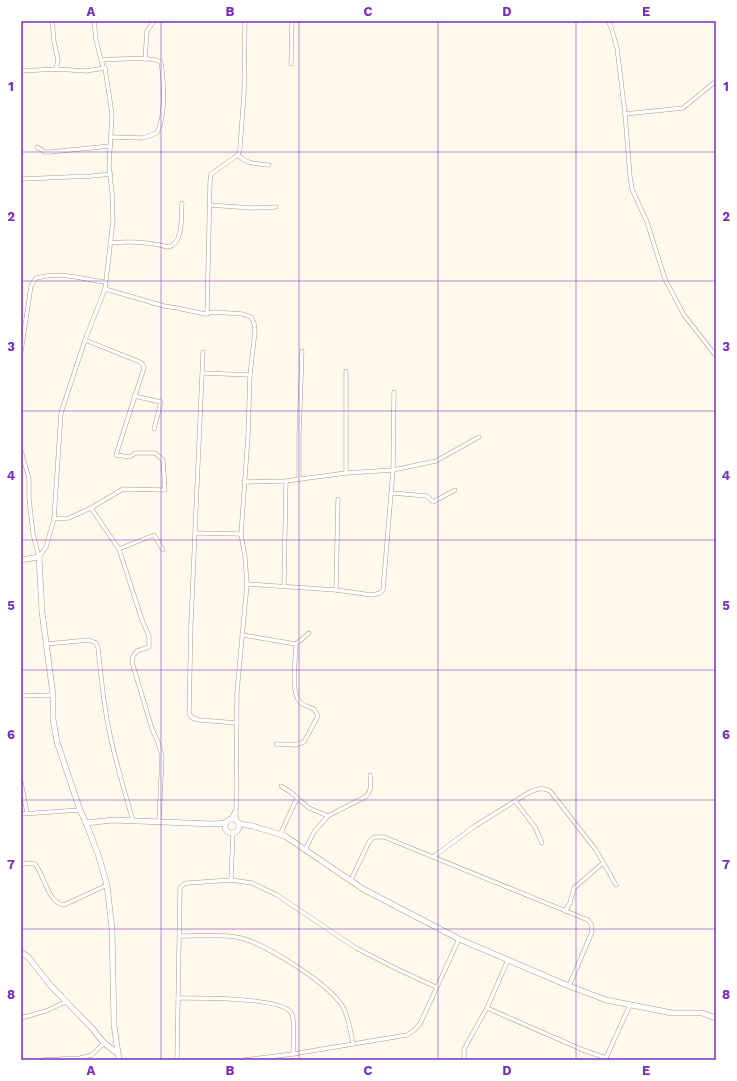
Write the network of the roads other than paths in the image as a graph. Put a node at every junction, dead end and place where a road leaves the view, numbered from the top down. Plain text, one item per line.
1 (52, 21) edge
2 (94, 21) edge
3 (154, 21) edge
4 (245, 21) edge
5 (292, 21) edge
6 (608, 21) edge
7 (145, 59) junction
8 (101, 60) junction
9 (291, 64) dead end
10 (105, 68) junction
11 (56, 69) junction
12 (21, 71) edge
13 (716, 81) edge
14 (625, 114) junction
15 (111, 137) junction
16 (110, 146) junction
17 (37, 147) dead end
18 (238, 155) junction
19 (269, 165) dead end
20 (111, 174) junction
21 (21, 179) edge
22 (182, 203) dead end
23 (209, 205) junction
24 (276, 207) dead end
25 (110, 243) junction
26 (105, 282) junction
27 (105, 289) junction
28 (207, 314) junction
29 (85, 340) junction
30 (21, 352) edge
31 (203, 352) dead end
32 (302, 352) dead end
33 (716, 356) edge
34 (346, 370) dead end
35 (203, 373) junction
36 (250, 375) junction
37 (394, 392) dead end
38 (134, 396) junction
39 (154, 429) dead end
40 (479, 437) dead end
41 (21, 451) edge
42 (393, 470) junction
43 (346, 473) junction
44 (299, 480) junction
45 (286, 481) junction
46 (244, 482) junction
47 (455, 490) dead end
48 (392, 493) junction
49 (338, 499) dead end
50 (90, 508) junction
51 (54, 520) junction
52 (195, 533) junction
53 (241, 534) junction
54 (119, 549) junction
55 (163, 550) dead end
56 (39, 557) junction
57 (21, 560) edge
58 (247, 584) junction
59 (284, 586) junction
60 (336, 590) junction
61 (309, 633) dead end
62 (242, 635) junction
63 (46, 644) junction
64 (296, 644) junction
65 (53, 695) junction
66 (21, 696) edge
67 (237, 723) junction
68 (276, 744) dead end
69 (370, 776) dead end
70 (21, 782) edge
71 (281, 786) dead end
72 (297, 798) junction
73 (515, 801) junction
74 (80, 810) junction
75 (28, 813) junction
76 (21, 814) edge
77 (328, 816) junction
78 (133, 821) junction
79 (159, 822) junction
80 (86, 823) junction
81 (234, 823) junction
82 (213, 824) junction
83 (227, 830) junction
84 (233, 832) junction
85 (280, 834) junction
86 (542, 844) dead end
87 (305, 850) junction
88 (433, 857) junction
89 (603, 863) junction
90 (21, 865) edge
91 (231, 880) junction
92 (351, 880) junction
93 (108, 885) junction
94 (616, 885) dead end
95 (564, 911) junction
96 (180, 936) junction
97 (458, 939) junction
98 (21, 952) edge
99 (508, 960) junction
100 (436, 986) junction
101 (569, 986) junction
102 (179, 998) junction
103 (65, 1002) junction
104 (630, 1005) junction
105 (487, 1008) junction
106 (21, 1018) edge
107 (716, 1018) edge
108 (104, 1043) junction
109 (352, 1044) junction
110 (117, 1053) junction
111 (293, 1054) junction
112 (606, 1059) edge
113 (42, 1060) edge
114 (119, 1060) edge
115 (177, 1060) edge
116 (244, 1060) edge
117 (464, 1060) edge

1 - 11 street
2 - 8 street
3 - 7 street
4 - 18 street
5 - 9 street
6 - 14 street
7 - 8 street
7 - 15 street
8 - 10 street
10 - 11 street
10 - 15 street
11 - 12 street
13 - 14 street
14 - 33 street
15 - 16 street
16 - 17 street
16 - 20 street
18 - 19 street
18 - 23 street
20 - 21 street
20 - 25 street
22 - 25 street
23 - 24 street
23 - 28 street
25 - 26 street
26 - 27 street
26 - 30 street
27 - 28 street
27 - 29 street
28 - 36 street
29 - 38 street
29 - 51 street
31 - 35 street
32 - 44 street
34 - 43 street
35 - 36 street
35 - 52 street
36 - 46 street
37 - 42 street
38 - 39 street
38 - 50 street
40 - 42 street
41 - 56 street
42 - 43 street
42 - 48 street
43 - 44 street
44 - 45 street
45 - 46 street
45 - 59 street
46 - 53 street
47 - 48 street
48 - 60 street
49 - 60 street
50 - 51 street
50 - 54 street
51 - 56 street
52 - 53 street
52 - 67 street
53 - 58 street
54 - 55 street
54 - 79 street
56 - 57 street
56 - 63 street
58 - 59 street
58 - 62 street
59 - 60 street
61 - 64 street
62 - 64 street
62 - 67 street
63 - 65 street
63 - 78 street
64 - 68 street
65 - 66 street
65 - 74 street
67 - 81 street
69 - 77 street
70 - 75 street
71 - 72 street
72 - 77 street
72 - 85 street
73 - 86 street
73 - 88 street
73 - 89 street
74 - 75 street
74 - 80 street
75 - 76 street
77 - 87 street
78 - 79 street
78 - 80 street
79 - 82 street
80 - 93 street
81 - 82 street
81 - 83 street
81 - 84 street
81 - 85 street
82 - 83 street
83 - 84 street
84 - 91 street
85 - 87 street
87 - 92 street
88 - 92 street
88 - 95 street
89 - 94 street
89 - 95 street
90 - 93 street
91 - 96 street
91 - 100 street
92 - 97 street
93 - 110 street
95 - 101 street
96 - 102 street
96 - 109 street
97 - 99 street
97 - 100 street
98 - 103 street
99 - 101 street
99 - 105 street
100 - 109 street
101 - 104 street
102 - 111 street
102 - 115 street
103 - 106 street
103 - 108 street
104 - 107 street
104 - 112 street
105 - 112 street
105 - 117 street
108 - 110 street
108 - 113 street
109 - 111 street
110 - 114 street
111 - 116 street

